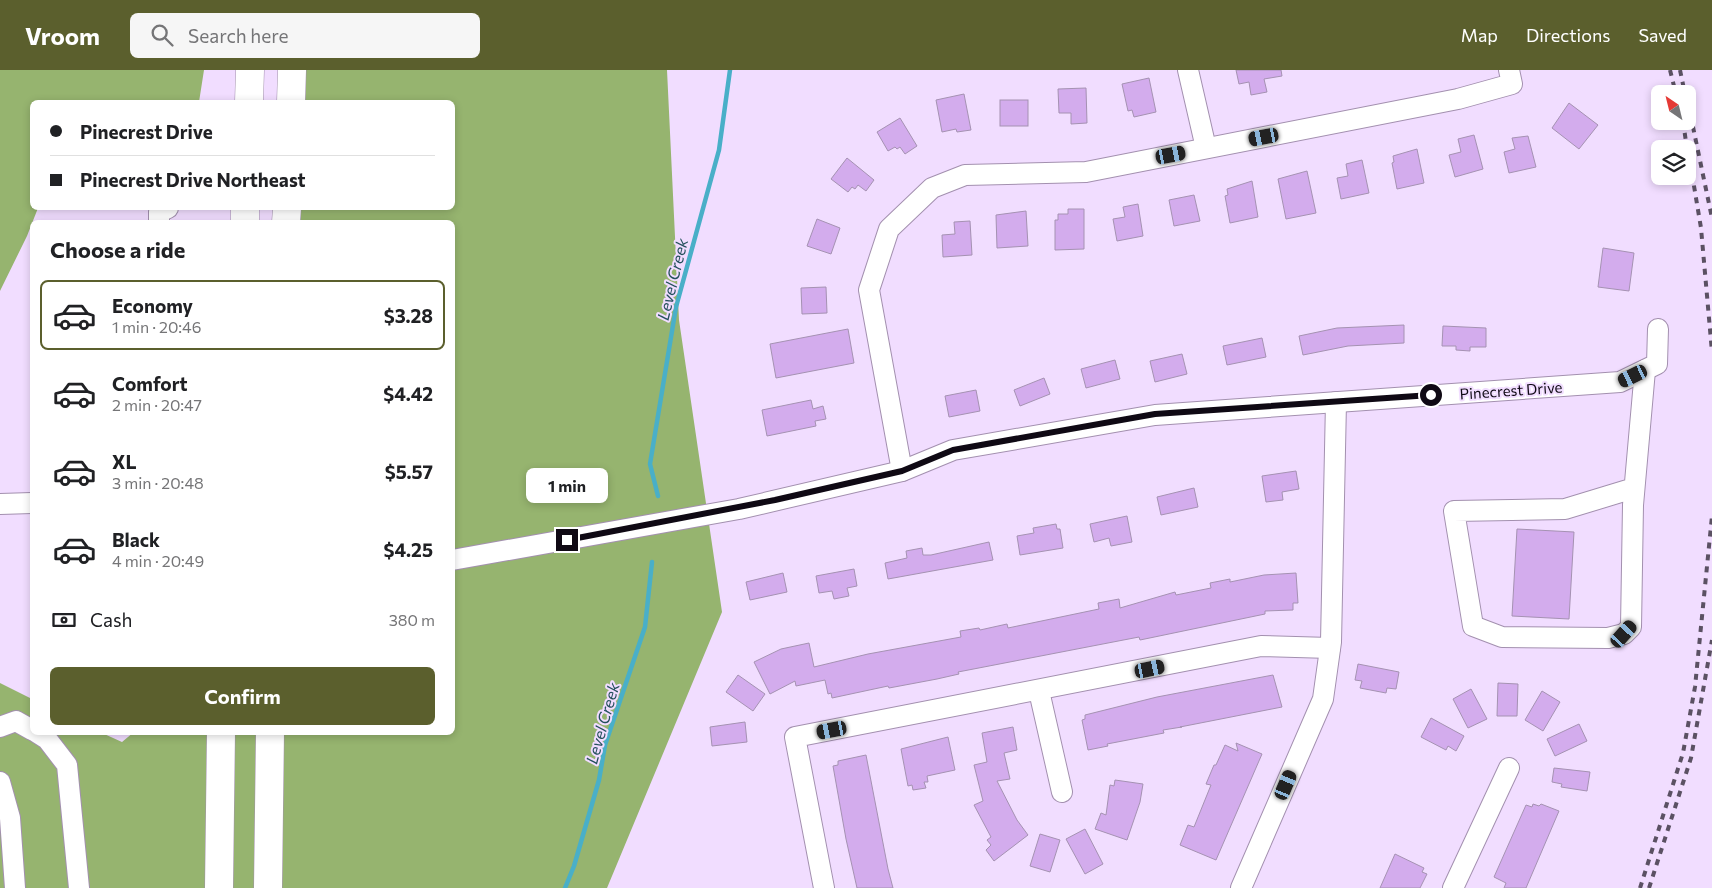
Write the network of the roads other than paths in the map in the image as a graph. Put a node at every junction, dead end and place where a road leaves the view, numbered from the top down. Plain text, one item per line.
1 (250, 70) edge
2 (292, 70) edge
3 (1188, 70) edge
4 (1509, 70) edge
5 (249, 100) edge
6 (290, 100) edge
7 (1206, 148) junction
8 (164, 210) edge
9 (158, 220) edge
10 (1658, 329) dead end
11 (1645, 370) junction
12 (1336, 402) junction
13 (902, 471) junction
14 (1634, 488) junction
15 (30, 503) edge
16 (0, 504) edge
17 (455, 559) edge
18 (1330, 648) junction
19 (1039, 691) junction
20 (0, 727) edge
21 (30, 729) edge
22 (41, 735) edge
23 (221, 735) edge
24 (270, 735) edge
25 (1509, 768) dead end
26 (0, 782) edge
27 (1062, 792) dead end
28 (15, 888) edge
29 (79, 888) edge
30 (219, 888) edge
31 (268, 888) edge
32 (824, 888) edge
33 (1241, 888) edge
34 (1454, 888) edge

1 - 5 highway
2 - 6 highway
3 - 7 street
4 - 7 street
7 - 13 street
8 - 9 street
10 - 11 street, Pinecrest Drive
11 - 12 street, Pinecrest Drive
11 - 14 street
12 - 13 street, Pinecrest Drive
12 - 18 street
13 - 17 street, Pinecrest Drive
14 - 14 street
15 - 16 street
18 - 19 street
18 - 33 street
19 - 27 street
19 - 32 street
20 - 21 street
22 - 29 street
23 - 30 highway
24 - 31 highway
25 - 34 street
26 - 28 street

